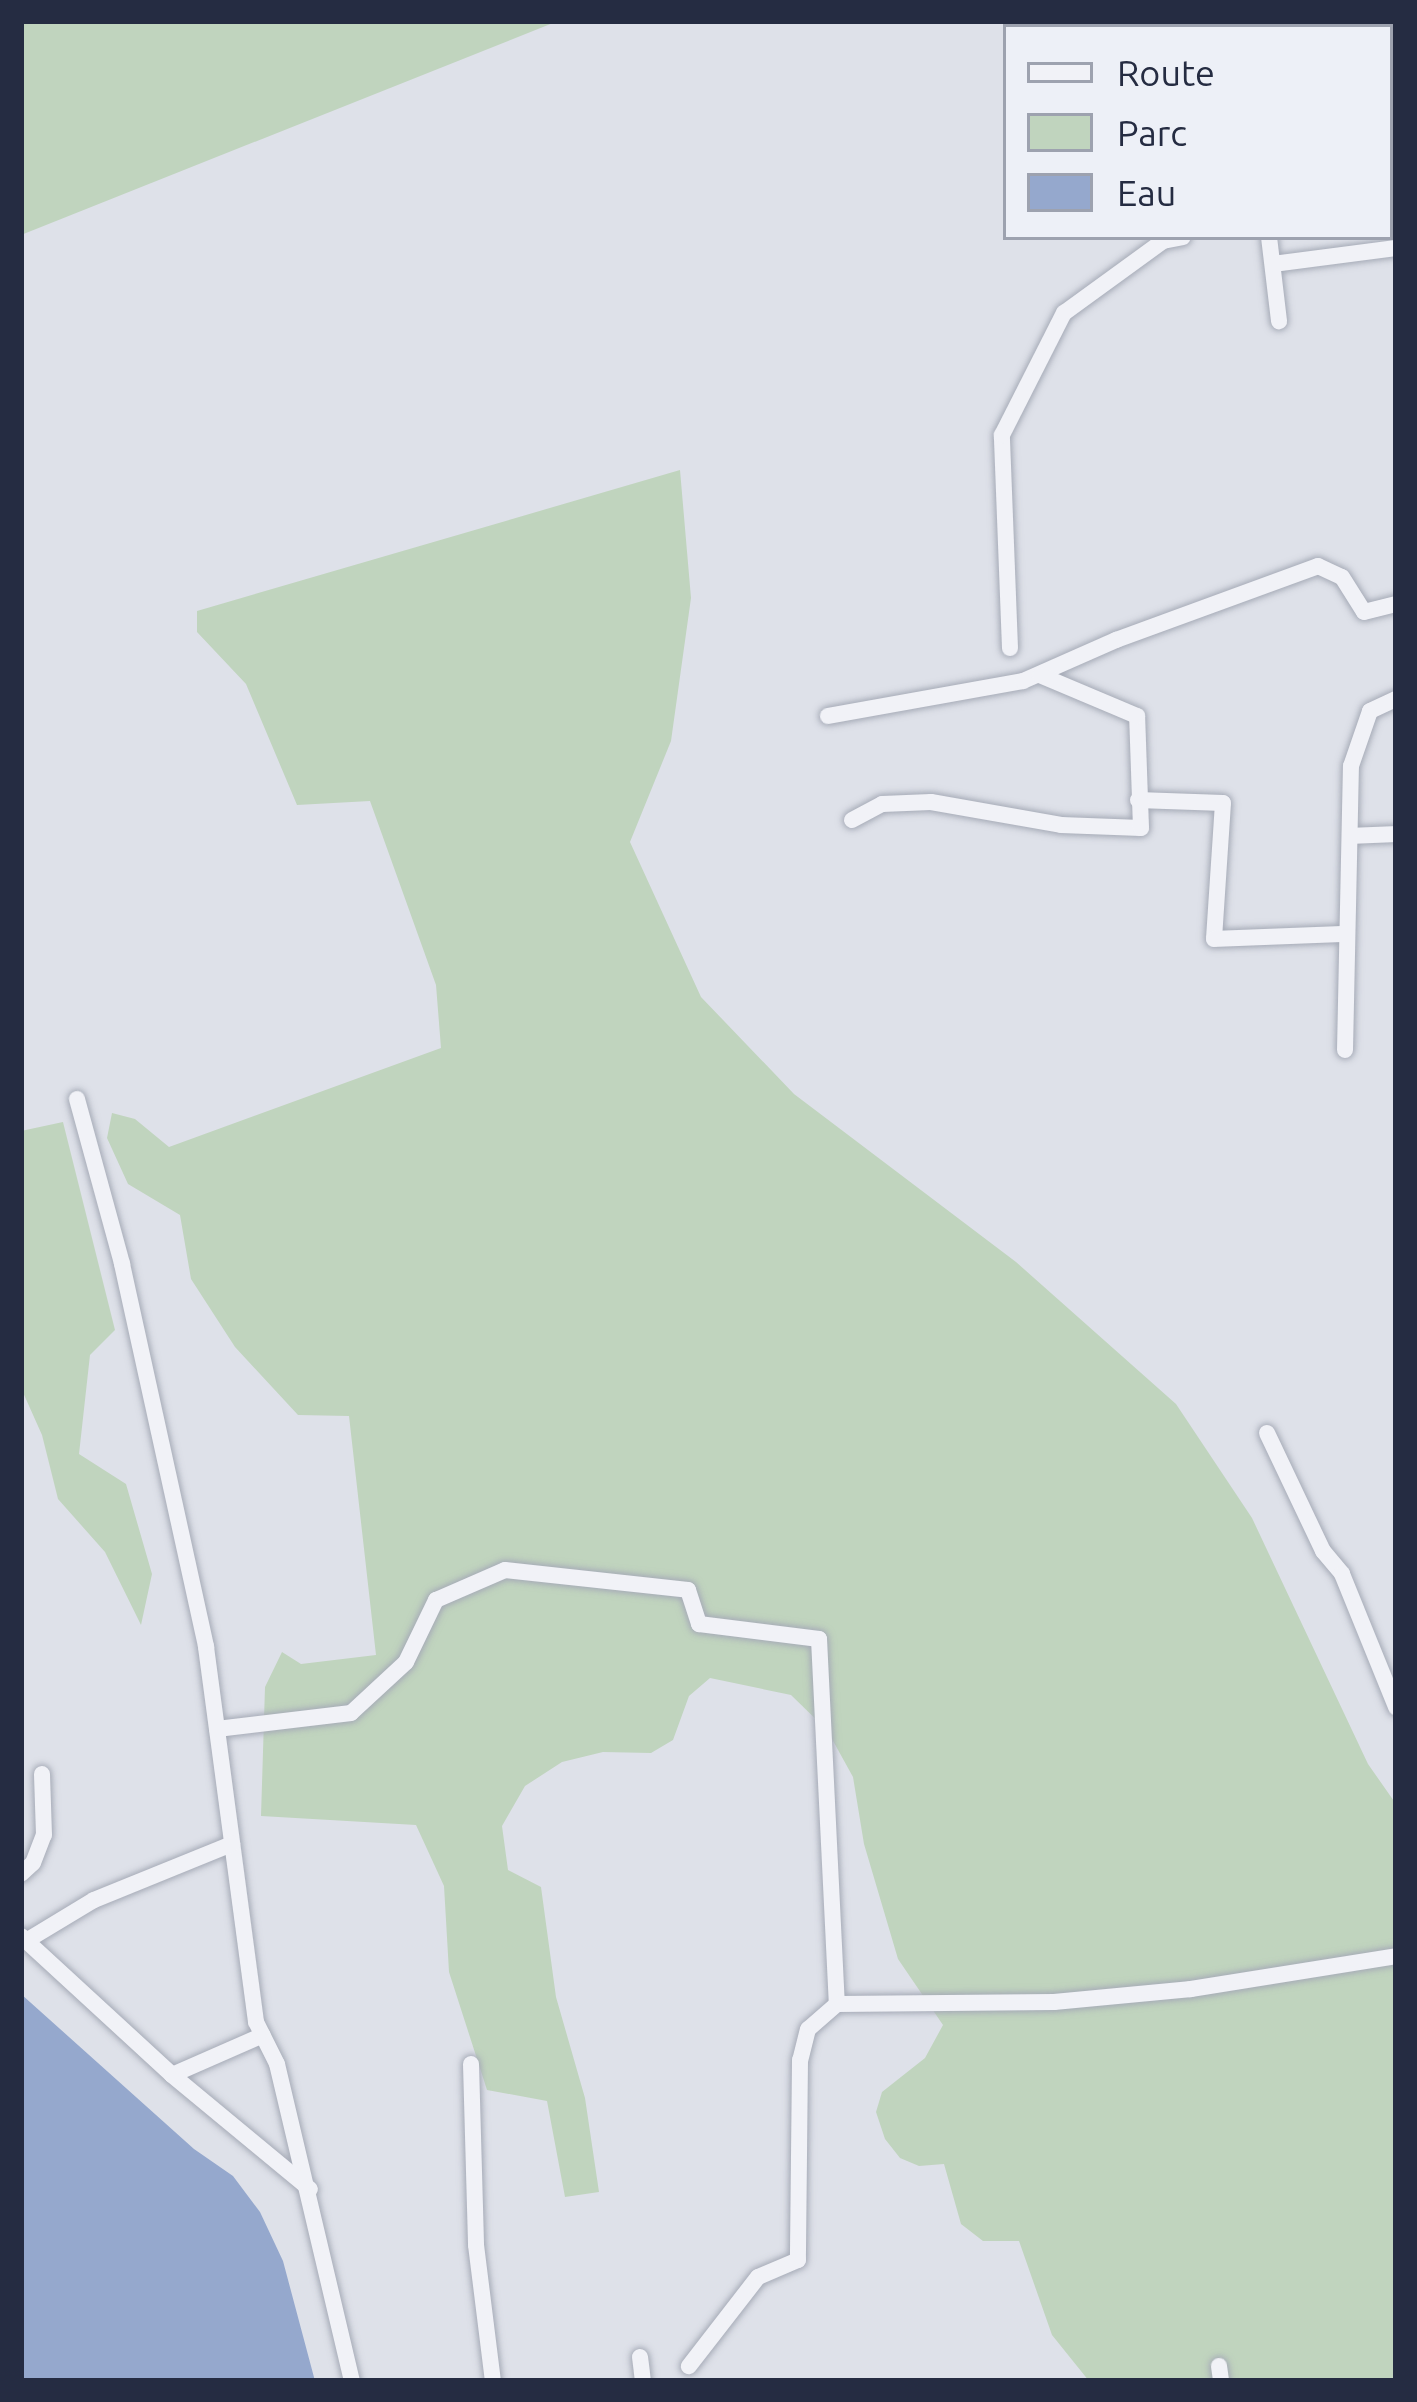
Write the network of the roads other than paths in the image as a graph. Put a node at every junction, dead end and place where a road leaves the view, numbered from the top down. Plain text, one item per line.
1 (1168, 240) edge
2 (1270, 240) edge
3 (1396, 248) edge
4 (1273, 264) junction
5 (1280, 321) dead end
6 (1396, 604) edge
7 (1010, 649) dead end
8 (1040, 675) junction
9 (1396, 699) edge
10 (828, 716) dead end
11 (1138, 800) junction
12 (852, 820) dead end
13 (1396, 834) edge
14 (1350, 836) junction
15 (1347, 934) junction
16 (1345, 1049) dead end
17 (77, 1099) dead end
18 (1267, 1433) dead end
19 (1389, 1670) edge
20 (1396, 1707) edge
21 (217, 1729) junction
22 (43, 1774) dead end
23 (232, 1844) junction
24 (21, 1874) edge
25 (24, 1939) edge
26 (1396, 1956) edge
27 (837, 2004) junction
28 (263, 2035) junction
29 (471, 2064) dead end
30 (172, 2075) junction
31 (310, 2189) junction
32 (640, 2357) dead end
33 (689, 2366) dead end
34 (352, 2381) edge
35 (493, 2381) edge
36 (643, 2381) edge

1 - 7 street
2 - 4 street
3 - 4 street
4 - 5 street
6 - 8 street
8 - 10 street
8 - 11 street
9 - 14 street
11 - 12 street
11 - 15 street
13 - 14 street
14 - 15 street
15 - 16 street
17 - 21 street
18 - 19 street
19 - 20 street
21 - 23 street
21 - 27 street
22 - 24 street
23 - 25 street
23 - 28 street
25 - 30 street
26 - 27 street
27 - 33 street
28 - 30 street
28 - 31 street
29 - 35 street
30 - 31 street
31 - 34 street
32 - 36 street

